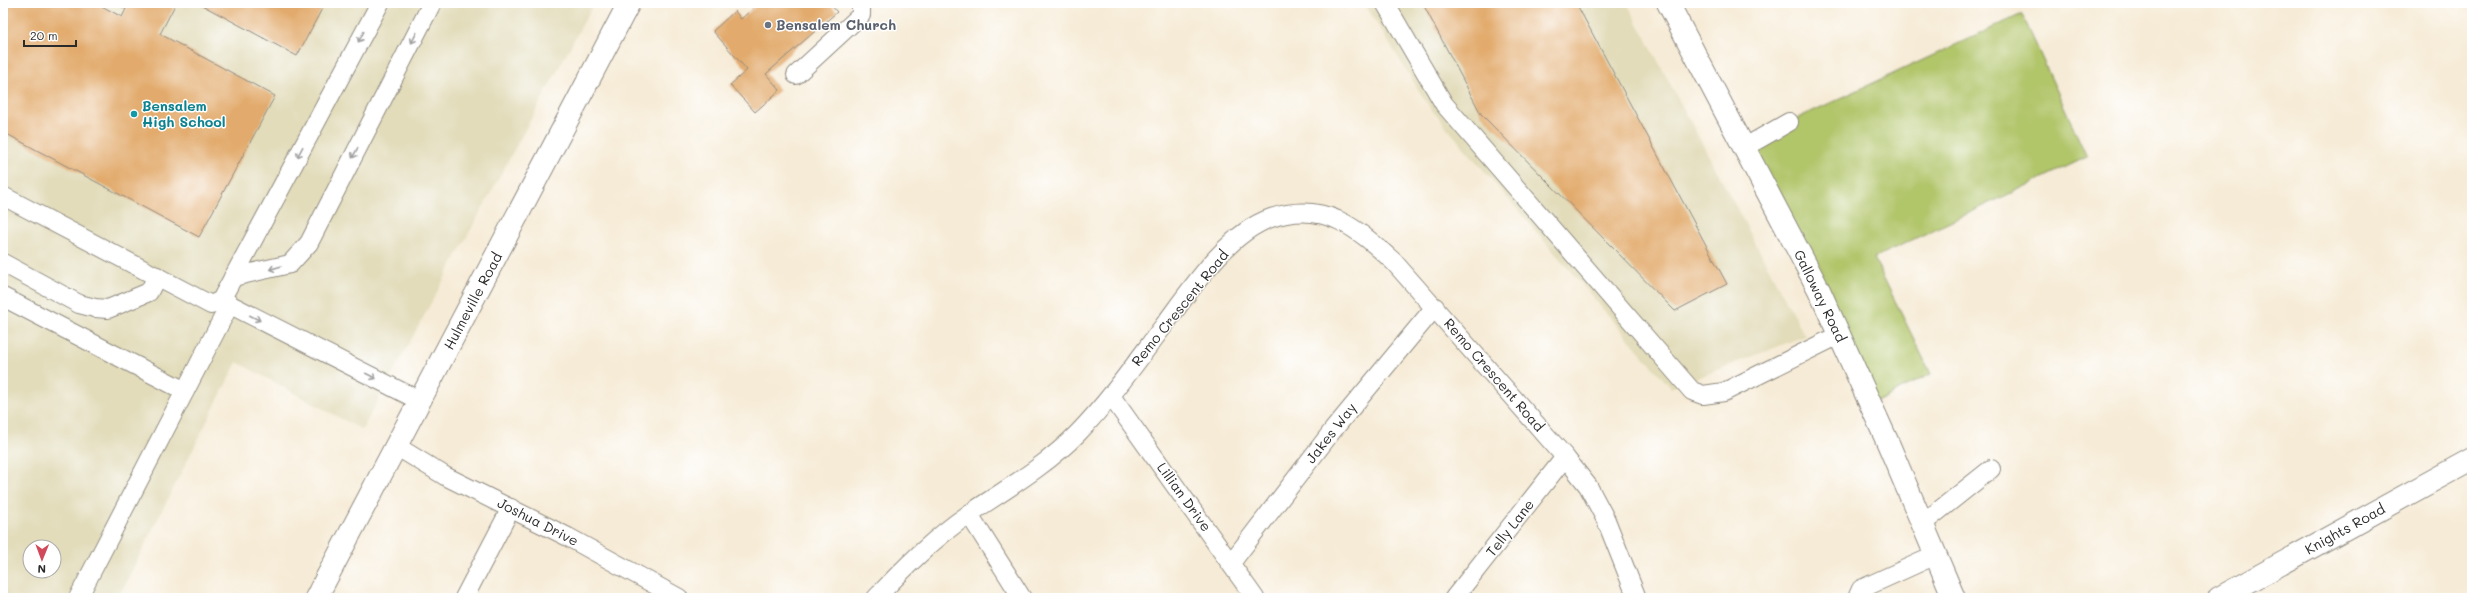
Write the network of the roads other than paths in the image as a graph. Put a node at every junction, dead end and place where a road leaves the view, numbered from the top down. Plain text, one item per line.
1 (380, 3) edge
2 (432, 3) edge
3 (629, 3) edge
4 (861, 3) edge
5 (1387, 3) edge
6 (1668, 3) edge
7 (796, 75) dead end
8 (1789, 122) dead end
9 (1745, 147) junction
10 (3, 196) edge
11 (3, 263) edge
12 (157, 276) junction
13 (233, 277) junction
14 (3, 297) edge
15 (225, 302) junction
16 (1435, 307) junction
17 (1839, 334) junction
18 (185, 391) junction
19 (1111, 396) junction
20 (420, 401) junction
21 (396, 446) junction
22 (1565, 457) junction
23 (2472, 459) edge
24 (1991, 469) dead end
25 (511, 508) junction
26 (969, 514) junction
27 (1922, 524) junction
28 (1936, 555) junction
29 (1231, 563) junction
30 (78, 598) edge
31 (316, 598) edge
32 (464, 598) edge
33 (679, 598) edge
34 (876, 598) edge
35 (1022, 598) edge
36 (1255, 598) edge
37 (1454, 598) edge
38 (1637, 598) edge
39 (1857, 598) edge
40 (1954, 598) edge
41 (2219, 598) edge

1 -> 13 street
2 -> 13 street
3 - 20 main road, Hulmeville Road
4 - 7 street
5 - 17 street
6 - 9 main road, Galloway Road
8 - 9 street
9 - 17 main road, Galloway Road
10 - 12 street
11 - 12 street
12 - 15 street
13 - 15 street
14 - 18 street
15 - 18 street
15 -> 20 street
16 - 19 street, Remo Crescent Road
16 - 22 street, Remo Crescent Road
16 - 29 street, Jakes Way
17 - 27 main road, Galloway Road
18 - 30 street
19 - 26 street, Remo Crescent Road
19 - 29 street, Lillian Drive
20 - 21 main road, Hulmeville Road
21 - 25 street, Joshua Drive
21 - 31 main road, Hulmeville Road
22 - 37 street, Telly Lane
22 - 38 street, Remo Crescent Road
23 - 41 main road, Knights Road
24 - 27 street
25 - 32 street
25 - 33 street, Joshua Drive
26 - 34 street, Remo Crescent Road
26 - 35 street
27 - 28 main road, Galloway Road
28 - 39 street
28 - 40 main road, Galloway Road
29 - 36 street, Lillian Drive

